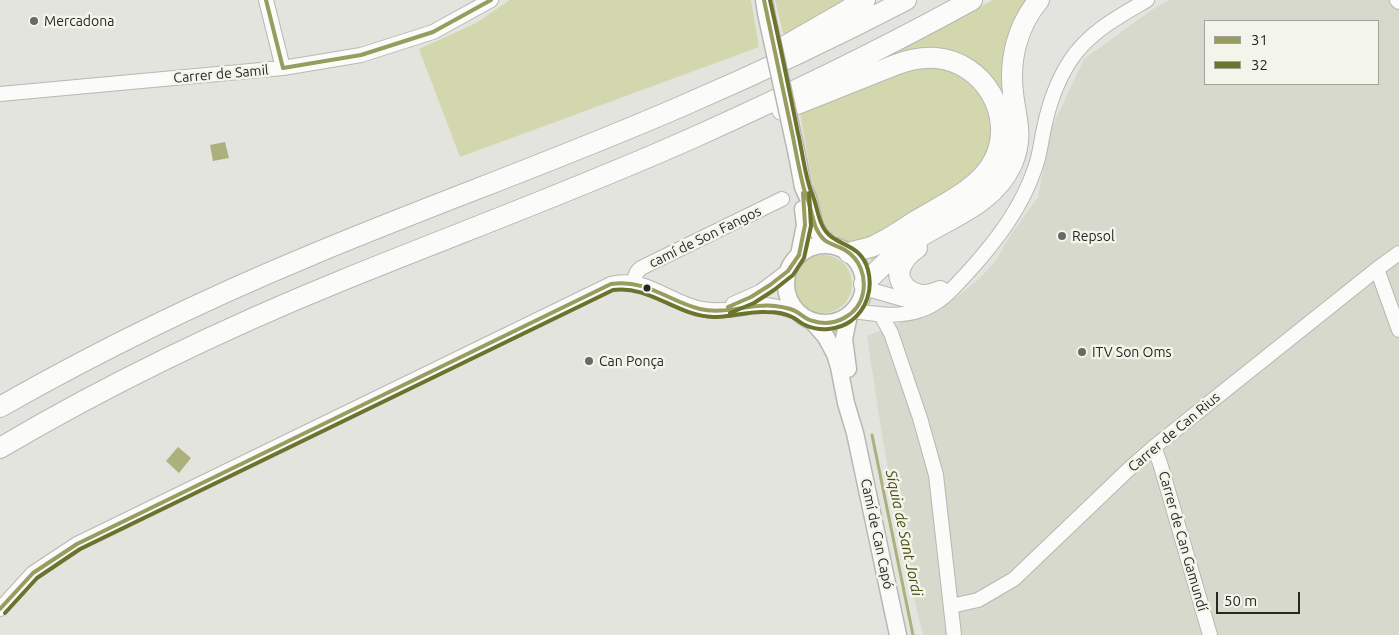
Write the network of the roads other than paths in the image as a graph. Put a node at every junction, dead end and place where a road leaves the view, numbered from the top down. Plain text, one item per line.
1 (266, 0) edge
2 (865, 0) edge
3 (906, 0) edge
4 (972, 0) edge
5 (1039, 0) edge
6 (1146, 0) edge
7 (483, 2) edge
8 (765, 6) edge
9 (283, 68) junction
10 (0, 94) edge
11 (688, 104) junction
12 (697, 136) junction
13 (803, 187) junction
14 (782, 199) dead end
15 (941, 225) junction
16 (830, 245) junction
17 (848, 253) junction
18 (1399, 254) edge
19 (799, 255) junction
20 (978, 261) junction
21 (1377, 269) junction
22 (788, 271) junction
23 (634, 282) junction
24 (864, 286) junction
25 (940, 291) junction
26 (721, 310) junction
27 (797, 312) junction
28 (851, 313) junction
29 (881, 314) junction
30 (812, 321) junction
31 (1399, 330) edge
32 (0, 407) edge
33 (855, 433) junction
34 (1154, 447) junction
35 (0, 448) edge
36 (951, 606) junction
37 (0, 609) edge
38 (898, 635) edge
39 (954, 635) edge
40 (1210, 635) edge

1 - 9 street
2 - 11 highway
3 - 11 highway
4 - 12 highway
5 - 15 highway
6 - 20 street
7 - 9 street, Carrer de Samil
8 - 13 main road, bridge
9 - 10 street, Carrer de Samil
11 - 32 highway
12 - 17 highway
12 - 35 highway
13 - 16 main road
13 - 19 main road
14 - 23 street, camí de Son Fangos
15 - 24 highway
15 - 25 highway
16 - 17 main road
16 - 19 main road
17 - 24 main road
18 - 21 street, Carrer de Can Rius
19 - 22 main road
20 - 25 street
20 - 29 street
21 - 31 street
21 - 34 street, Carrer de Can Rius
22 - 26 street
22 - 27 main road
23 - 26 street
23 - 37 street
24 - 25 street
24 - 28 main road
26 - 27 street
27 - 30 main road
28 - 29 street
28 - 30 main road
28 - 33 main road, Camí de Can Capó
29 - 36 street
30 - 33 main road, Camí de Can Capó
33 - 38 main road, Camí de Can Capó
34 - 36 street, Carrer de Can Rius
34 - 40 street, Carrer de Can Gamundí
36 - 39 street

